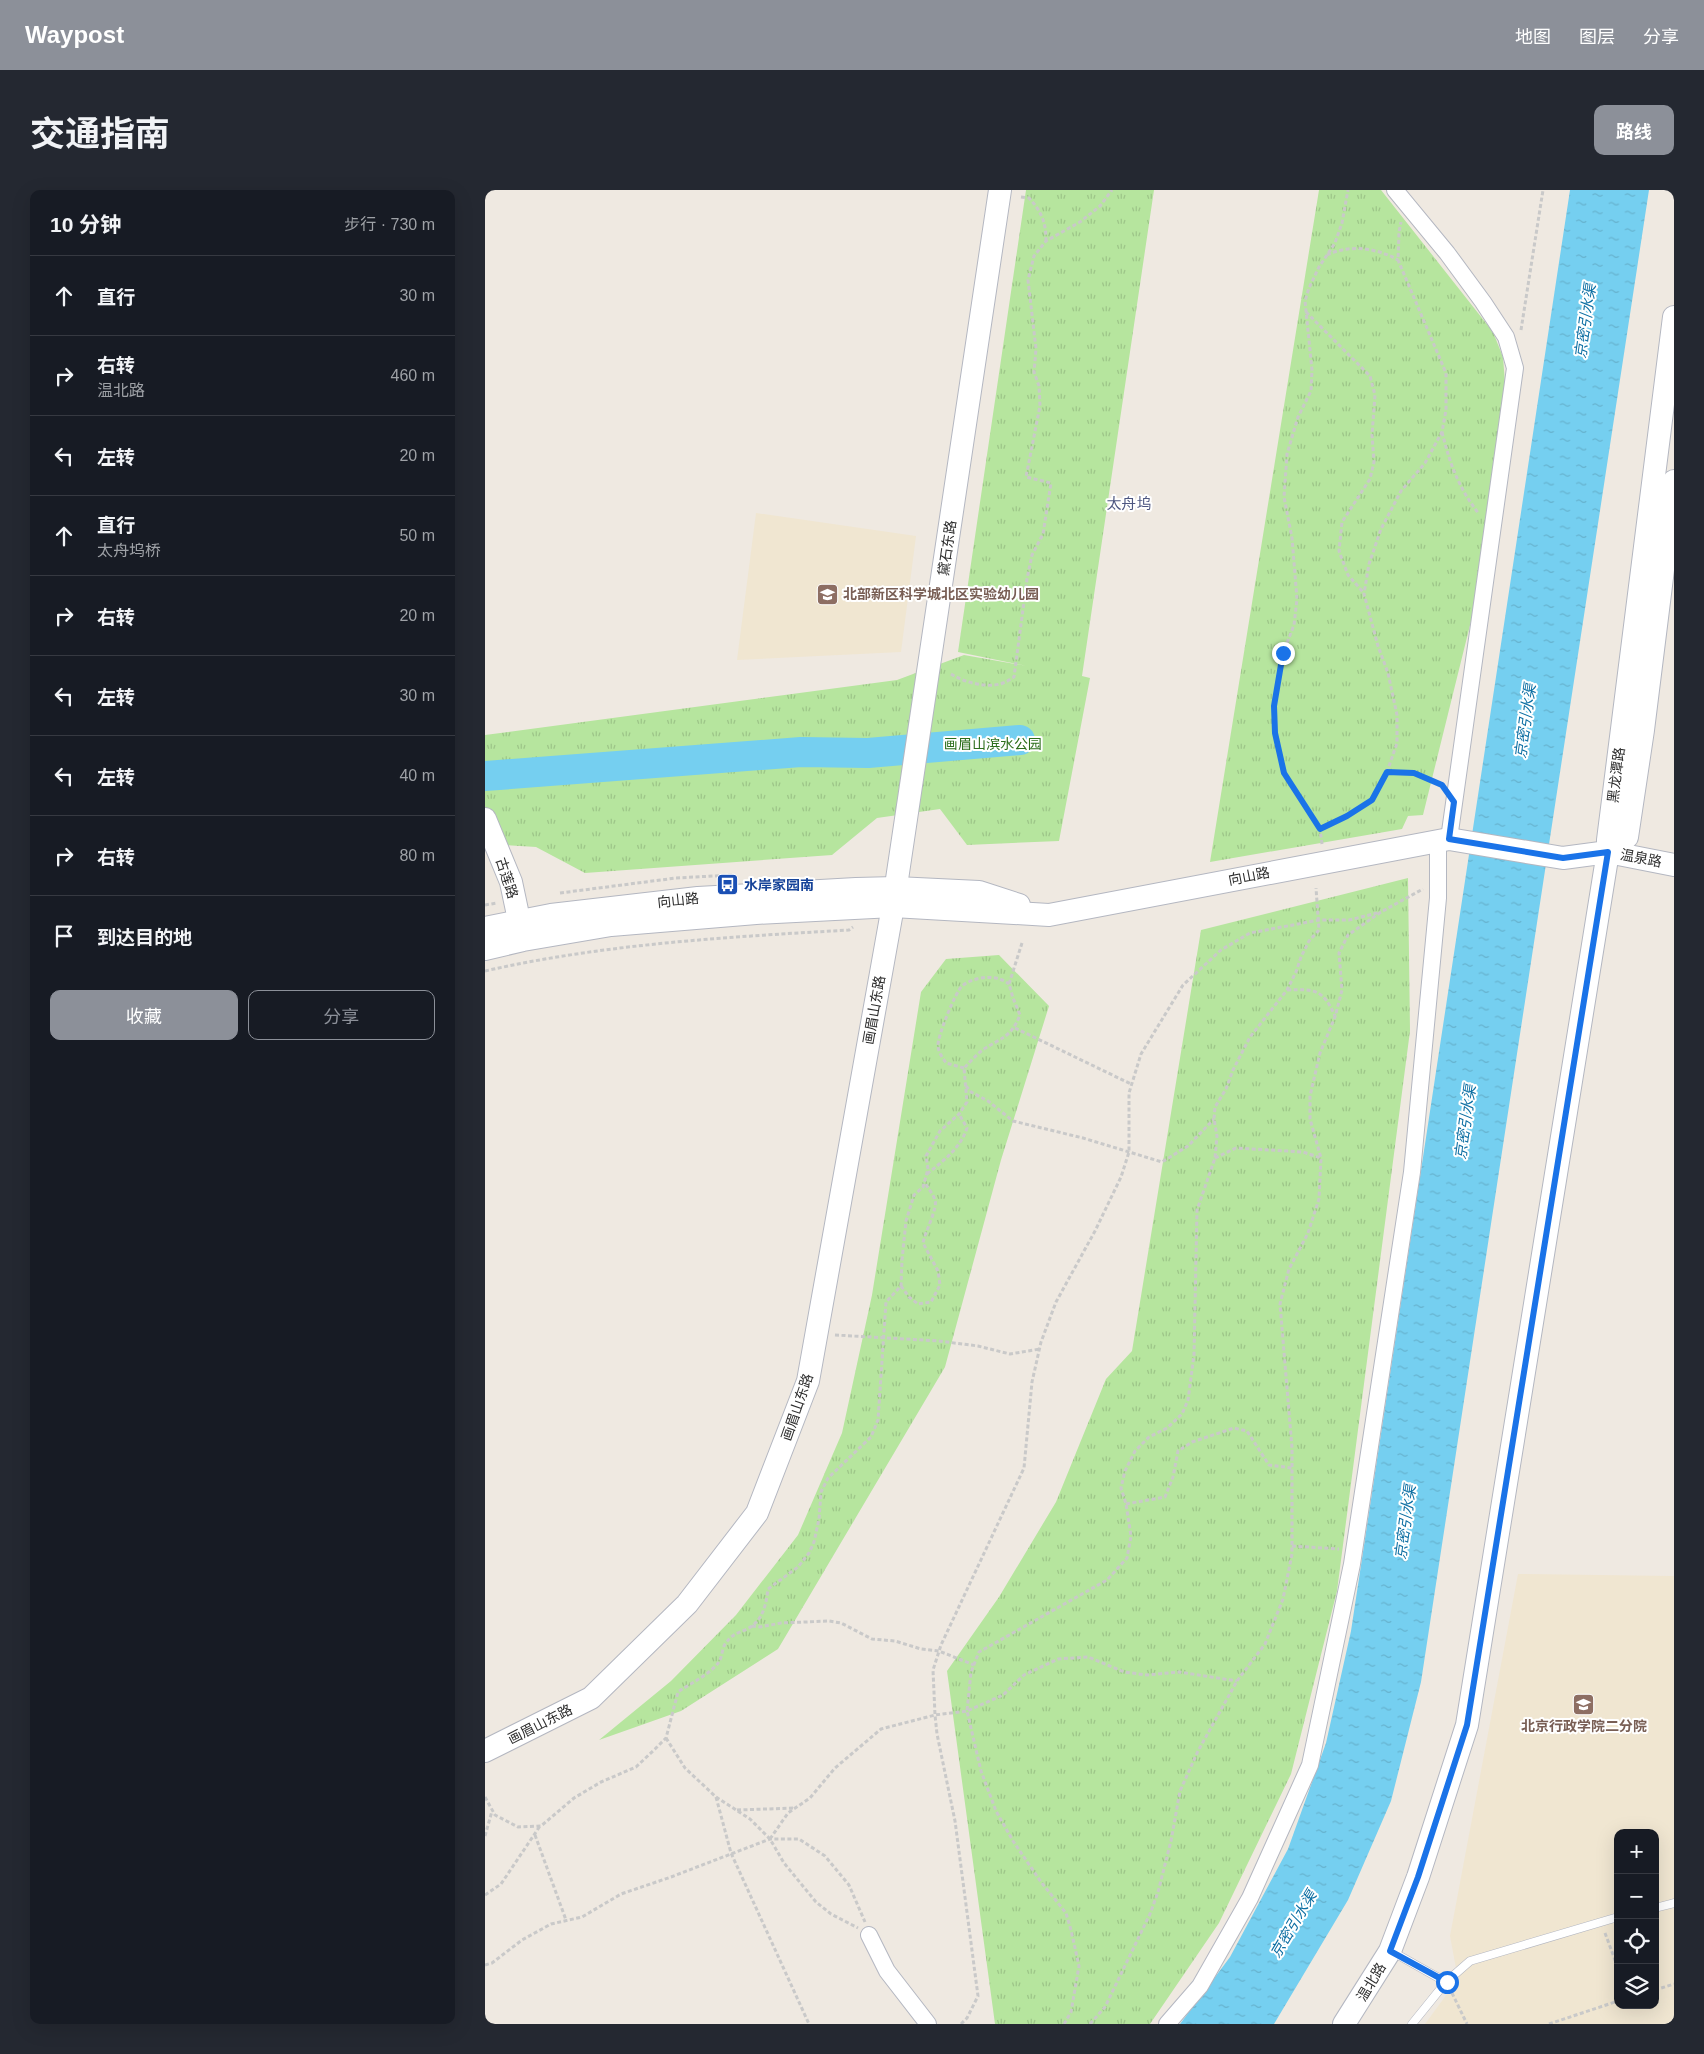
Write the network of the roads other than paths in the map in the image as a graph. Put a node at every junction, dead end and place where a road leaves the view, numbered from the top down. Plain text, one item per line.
1 (1000, 190) edge
2 (1395, 190) edge
3 (1674, 317) edge
4 (1667, 438) edge
5 (1674, 481) edge
6 (485, 819) edge
7 (1443, 840) junction
8 (1608, 852) junction
9 (1674, 865) edge
10 (895, 897) junction
11 (485, 928) edge
12 (521, 930) junction
13 (485, 949) edge
14 (485, 1751) edge
15 (1674, 1903) edge
16 (1659, 1907) edge
17 (1614, 1918) edge
18 (869, 1935) road end
19 (1390, 1951) junction
20 (1447, 1982) junction
21 (928, 2024) edge
22 (1167, 2024) edge
23 (1344, 2024) edge
24 (1412, 2024) edge

1 - 10 main road, 黛石东路
2 - 7 street
3 - 4 main road, 黑龙潭路
4 - 8 main road, 黑龙潭路
5 - 8 main road, 黑龙潭路
6 - 12 main road, 古莲路
7 - 8 main road
7 - 10 main road, 向山路
7 - 22 street
8 - 9 main road, 温泉路
8 - 19 main road, 温北路
10 - 12 main road, 向山路
10 - 14 main road, 画眉山东路
11 - 12 main road, 向山路
12 - 13 main road, 向山路
15 - 16 lane
17 - 20 lane
18 - 21 street
19 - 20 lane
19 - 23 main road, 温北路
20 - 24 lane

